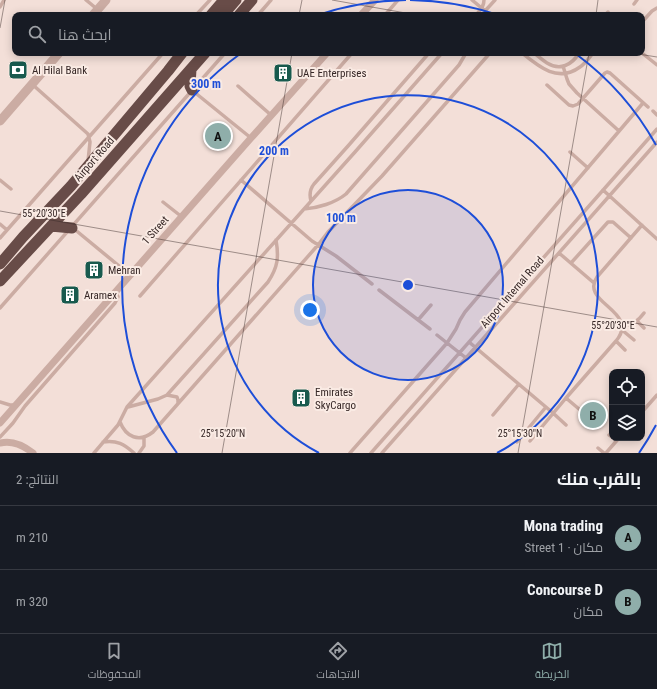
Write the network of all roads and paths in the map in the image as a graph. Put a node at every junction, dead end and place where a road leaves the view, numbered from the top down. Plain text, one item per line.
1 (4, 0) edge
2 (86, 0) edge
3 (106, 0) edge
4 (210, 0) edge
5 (224, 0) edge
6 (236, 0) edge
7 (252, 0) edge
8 (271, 0) edge
9 (367, 0) edge
10 (375, 0) edge
11 (398, 0) edge
12 (472, 0) edge
13 (484, 0) edge
14 (495, 0) edge
15 (637, 0) edge
16 (634, 4) dead end
17 (0, 7) edge
18 (657, 8) edge
19 (484, 9) junction
20 (95, 12) edge
21 (199, 12) edge
22 (214, 12) edge
23 (226, 12) edge
24 (242, 12) edge
25 (261, 12) edge
26 (363, 12) edge
27 (364, 12) edge
28 (388, 12) edge
29 (480, 12) edge
30 (487, 12) edge
31 (645, 19) edge
32 (645, 55) edge
33 (56, 56) edge
34 (160, 56) edge
35 (180, 56) edge
36 (202, 56) edge
37 (222, 56) edge
38 (324, 56) edge
39 (349, 56) edge
40 (426, 56) edge
41 (439, 56) edge
42 (464, 56) edge
43 (487, 56) edge
44 (525, 56) edge
45 (538, 56) edge
46 (577, 56) edge
47 (591, 56) edge
48 (657, 65) edge
49 (563, 66) junction
50 (191, 69) junction
51 (565, 73) junction
52 (32, 84) junction
53 (547, 85) dead end
54 (238, 86) dead end
55 (192, 90) junction
56 (583, 98) junction
57 (643, 103) junction
58 (648, 107) dead end
59 (653, 111) dead end
60 (272, 115) junction
61 (657, 115) edge
62 (0, 121) edge
63 (657, 129) edge
64 (619, 131) junction
65 (89, 136) junction
66 (251, 138) junction
67 (657, 142) edge
68 (570, 152) dead end
69 (87, 167) junction
70 (588, 168) junction
71 (0, 180) edge
72 (241, 180) junction
73 (10, 189) dead end
74 (603, 190) junction
75 (609, 196) junction
76 (311, 201) junction
77 (163, 202) dead end
78 (304, 209) junction
79 (182, 217) junction
80 (291, 223) junction
81 (0, 224) edge
82 (642, 225) junction
83 (51, 226) junction
84 (72, 228) junction
85 (7, 230) junction
86 (0, 238) edge
87 (631, 238) junction
88 (657, 238) edge
89 (276, 240) junction
90 (318, 245) junction
91 (559, 252) junction
92 (571, 263) junction
93 (0, 264) edge
94 (130, 275) junction
95 (0, 281) edge
96 (594, 283) junction
97 (372, 284) dead end
98 (379, 290) dead end
99 (140, 296) dead end
100 (431, 305) dead end
101 (0, 308) edge
102 (644, 313) dead end
103 (418, 320) junction
104 (636, 321) junction
105 (622, 328) junction
106 (644, 328) dead end
107 (430, 329) dead end
108 (437, 335) dead end
109 (634, 340) dead end
110 (469, 342) junction
111 (616, 342) junction
112 (447, 343) junction
113 (476, 347) junction
114 (625, 350) dead end
115 (460, 353) junction
116 (466, 358) junction
117 (43, 380) junction
118 (519, 384) junction
119 (167, 395) junction
120 (657, 395) edge
121 (566, 398) junction
122 (0, 402) edge
123 (178, 403) junction
124 (16, 405) junction
125 (127, 407) junction
126 (546, 407) junction
127 (645, 409) edge
128 (579, 410) dead end
129 (553, 413) junction
130 (493, 415) dead end
131 (120, 422) junction
132 (0, 423) edge
133 (566, 425) dead end
134 (0, 437) edge
135 (144, 438) junction
136 (530, 441) dead end
137 (612, 441) edge
138 (103, 442) junction
139 (517, 442) dead end
140 (0, 443) edge
141 (598, 448) dead end
142 (33, 453) edge
143 (94, 453) edge
144 (134, 453) edge
145 (139, 453) edge
146 (350, 453) edge
147 (371, 453) edge
148 (382, 453) edge
149 (605, 453) edge

1 - 17 lane
2 - 20 lane
3 - 20 street
4 - 21 lane
5 - 22 highway
6 - 23 highway
7 - 24 highway
8 - 25 lane
9 - 26 lane
10 - 27 street
11 - 28 lane
12 - 19 lane
13 - 19 lane
14 - 19 lane
15 - 16 lane
18 - 31 lane
19 - 29 lane
19 - 30 lane
32 - 48 lane
33 - 52 street
34 - 65 lane
35 - 69 highway, Airport Road
36 - 50 highway, Airport Road
37 - 55 lane
38 - 60 street, 1 Street
39 - 72 lane
40 - 76 lane
41 - 76 lane
42 - 78 lane
43 - 90 lane
44 - 51 lane
45 - 49 lane
46 - 49 lane
47 - 51 lane
49 - 51 lane
50 - 55 highway
50 - 83 highway, Airport Road
51 - 56 lane
52 - 62 street
52 - 65 lane
53 - 56 lane
54 - 60 lane
55 - 66 lane
55 - 84 lane
56 - 57 lane
56 - 64 lane
57 - 58 lane
57 - 64 lane
59 - 61 lane
60 - 66 street, 1 Street
63 - 74 lane
64 - 70 lane
65 - 69 lane
65 - 85 lane
66 - 79 street, 1 Street
67 - 75 lane, Airport Internal Road
68 - 70 lane
69 - 93 highway, Airport Road
70 - 112 lane
71 - 73 lane
72 - 80 lane
72 - 99 lane
74 - 75 lane
74 - 110 lane
75 - 82 lane
75 - 91 lane, Airport Internal Road
76 - 78 lane
77 - 79 lane
78 - 80 lane
79 - 94 street, 1 Street
80 - 89 lane
80 - 90 lane
81 - 85 lane
82 - 87 lane
82 - 88 lane
83 - 84 highway
83 - 95 highway, Airport Road
84 - 94 lane
84 - 101 lane
85 - 86 lane
87 - 92 lane
87 - 96 lane
89 - 119 lane
89 - 125 lane
90 - 97 lane
90 - 123 lane
91 - 92 lane
91 - 113 lane, Airport Internal Road
92 - 96 lane
94 - 117 street, 1 Street
96 - 105 lane
98 - 103 lane
100 - 103 lane
102 - 104 lane
103 - 107 lane
104 - 105 lane
104 - 106 lane
105 - 109 lane
105 - 111 lane
108 - 112 lane
110 - 113 lane
110 - 115 lane
111 - 114 lane
111 - 121 lane
112 - 115 lane
112 - 146 lane
113 - 116 lane, Airport Internal Road
113 - 118 lane
115 - 116 lane
115 - 147 lane
116 - 148 lane, Airport Internal Road
117 - 124 street, 1 Street
117 - 134 lane
118 - 126 lane
118 - 130 lane
119 - 123 lane
119 - 125 lane
120 - 127 lane
121 - 128 lane
121 - 129 lane
122 - 124 lane
123 - 135 lane
124 - 132 street, 1 Street
125 - 131 lane
126 - 129 lane
126 - 139 lane
129 - 133 lane
129 - 136 lane
131 - 135 lane
131 - 138 lane
135 - 145 lane
137 - 149 lane
138 - 143 lane
138 - 144 lane
140 - 142 street
141 - 149 lane

